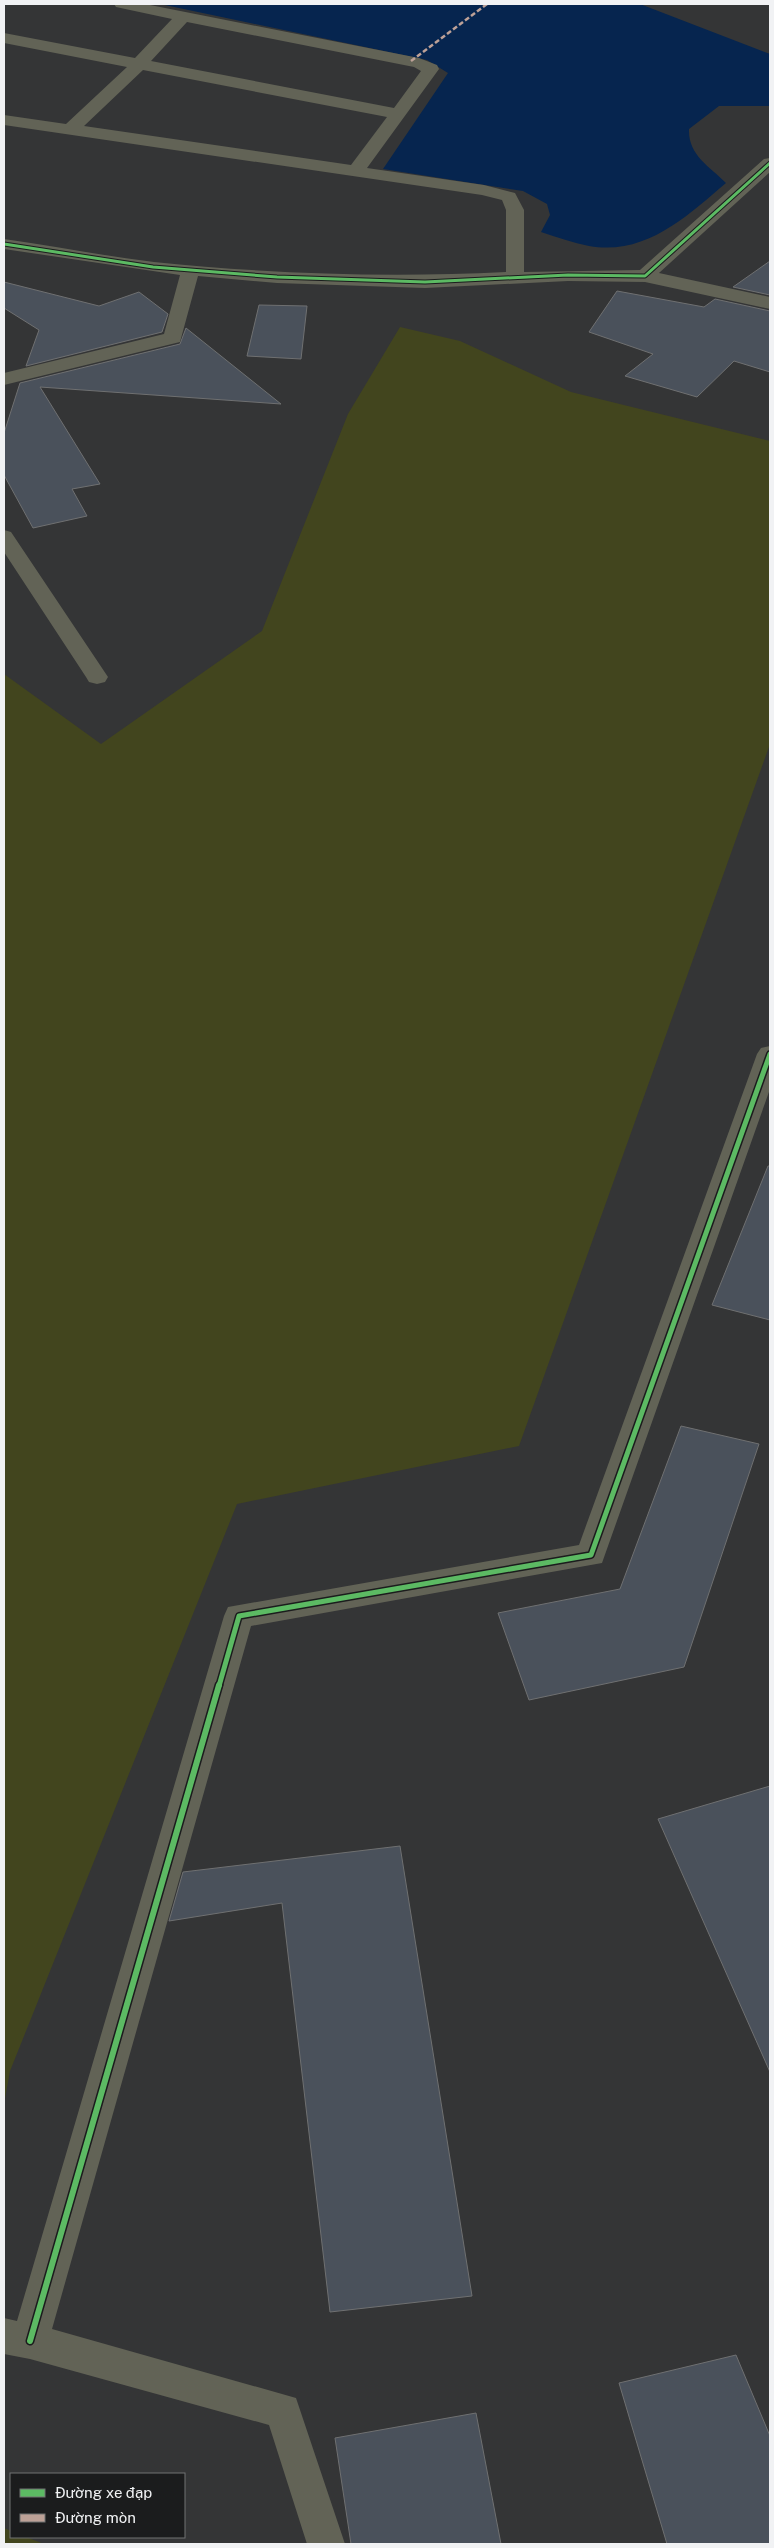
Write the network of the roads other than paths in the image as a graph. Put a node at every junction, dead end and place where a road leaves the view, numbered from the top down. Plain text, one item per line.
1 (122, 4) edge
2 (183, 17) junction
3 (4, 38) edge
4 (139, 64) junction
5 (398, 114) junction
6 (4, 120) edge
7 (70, 130) junction
8 (770, 162) edge
9 (356, 171) junction
10 (4, 244) edge
11 (190, 270) junction
12 (645, 276) junction
13 (515, 278) junction
14 (770, 303) edge
15 (4, 379) edge
16 (4, 536) edge
17 (98, 677) dead end
18 (770, 1054) edge
19 (17, 2338) edge
20 (326, 2544) edge

1 - 2 street
2 - 4 street
2 - 5 street
3 - 4 street
4 - 5 street
4 - 7 street
5 - 9 street
6 - 7 street
7 - 9 street
8 - 12 street
9 - 13 street
10 - 11 street
11 - 13 street
11 - 15 street
12 - 13 street
12 - 14 street
16 - 17 street
18 - 19 street
19 - 20 street

